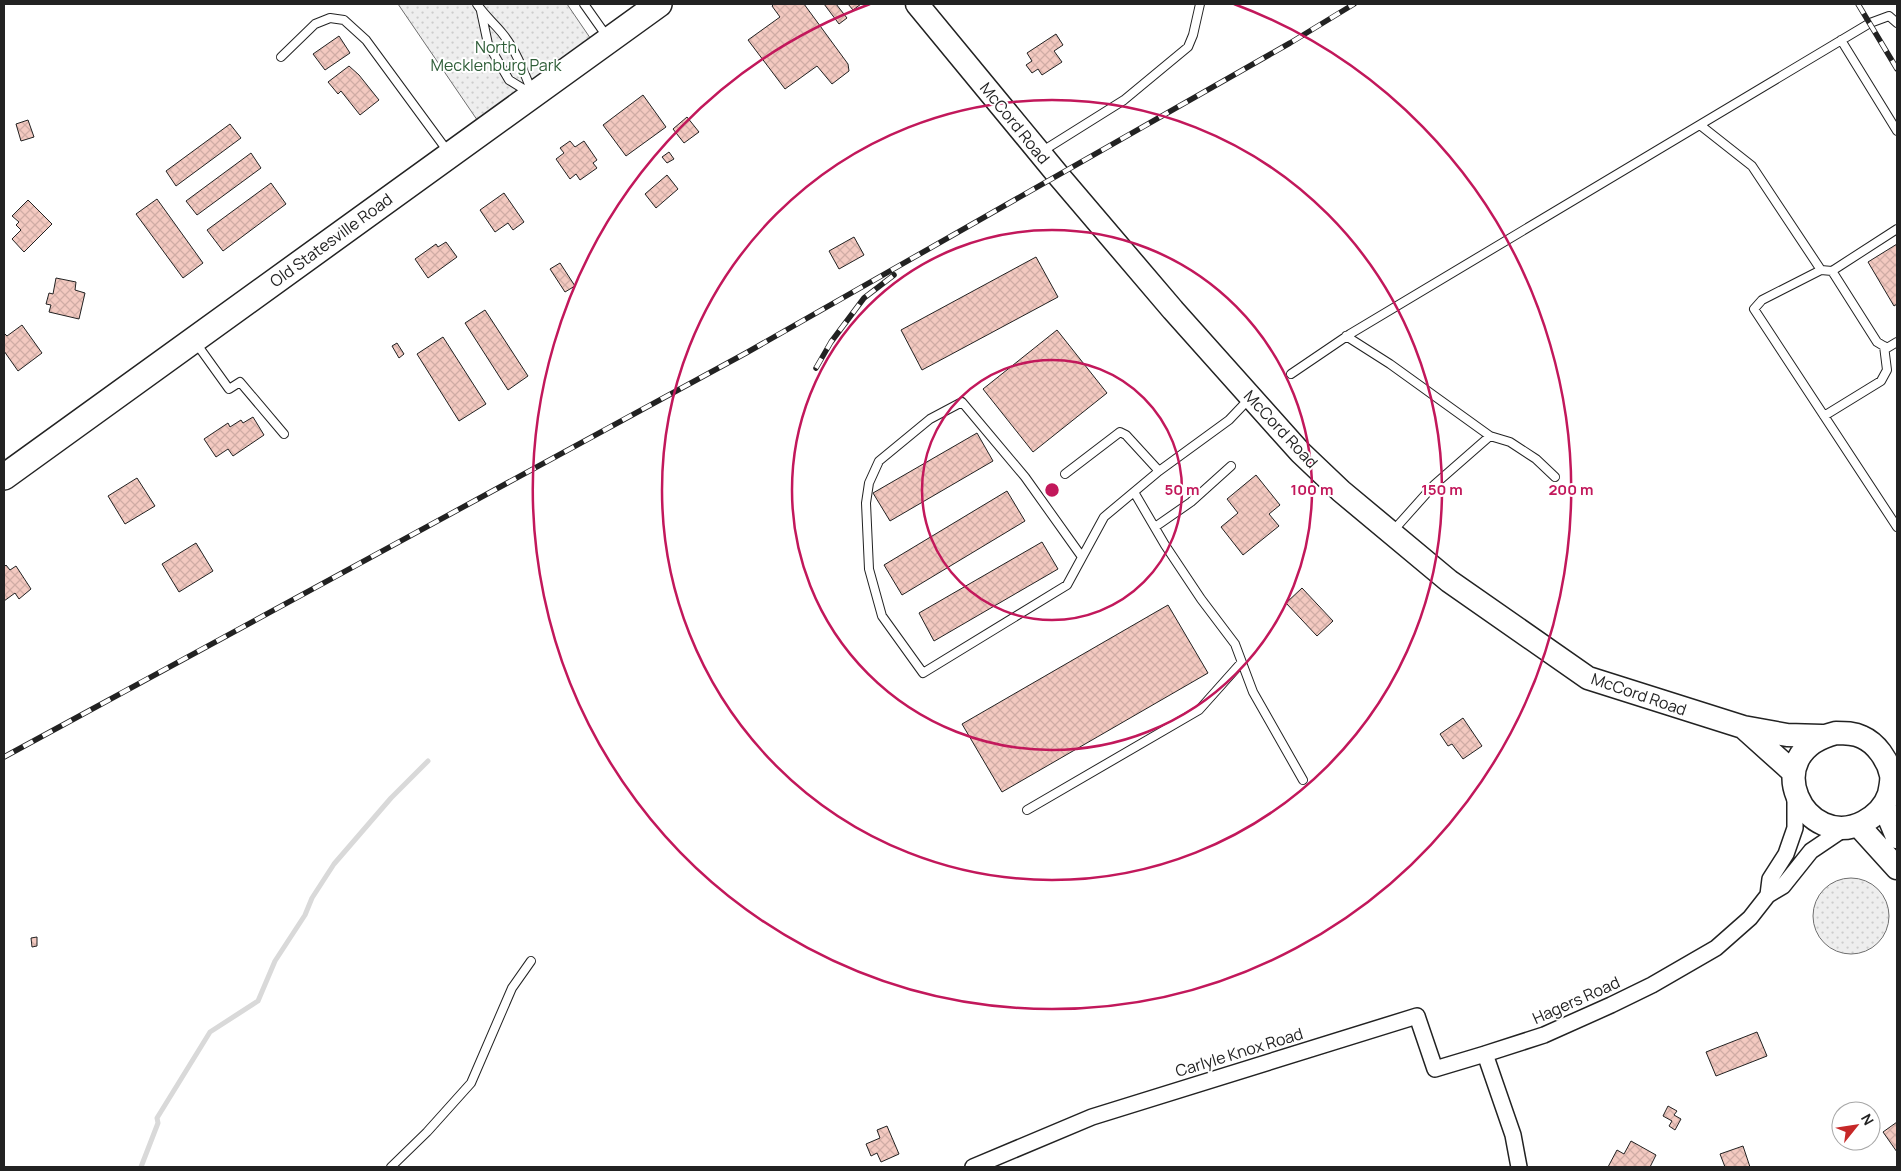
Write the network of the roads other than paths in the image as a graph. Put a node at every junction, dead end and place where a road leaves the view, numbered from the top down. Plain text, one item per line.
1 (584, 4) edge
2 (659, 4) edge
3 (917, 4) edge
4 (1200, 4) edge
5 (479, 7) edge
6 (1897, 23) edge
7 (609, 39) junction
8 (1842, 40) junction
9 (280, 56) dead end
10 (532, 95) junction
11 (1700, 125) junction
12 (1897, 131) edge
13 (1040, 153) junction
14 (450, 154) junction
15 (1897, 229) edge
16 (1821, 270) junction
17 (1832, 271) junction
18 (1346, 336) junction
19 (194, 340) junction
20 (1897, 342) edge
21 (1884, 346) junction
22 (1291, 374) dead end
23 (1250, 397) junction
24 (1824, 416) junction
25 (284, 434) dead end
26 (1490, 436) junction
27 (1231, 466) dead end
28 (1159, 471) junction
29 (1065, 474) dead end
30 (1555, 476) dead end
31 (4, 477) edge
32 (1134, 492) junction
33 (1154, 527) junction
34 (1897, 527) edge
35 (1392, 533) junction
36 (1082, 557) junction
37 (1241, 663) junction
38 (1743, 727) junction
39 (1822, 736) junction
40 (1303, 780) dead end
41 (1794, 782) junction
42 (1884, 806) junction
43 (1027, 810) dead end
44 (1852, 827) junction
45 (1897, 837) edge
46 (1897, 868) edge
47 (1768, 895) junction
48 (531, 961) dead end
49 (1485, 1054) junction
50 (391, 1167) edge
51 (974, 1167) edge
52 (1519, 1167) edge

1 - 7 lane
2 - 7 main road, Old Statesville Road
3 - 13 street, McCord Road
4 - 13 lane
5 - 10 lane
5 - 10 lane
6 - 8 lane
7 - 10 main road, Old Statesville Road
8 - 11 lane
8 - 12 lane
9 - 14 lane
10 - 14 main road, Old Statesville Road
11 - 16 lane
11 - 18 lane
13 - 23 street, McCord Road
14 - 19 main road, Old Statesville Road
15 - 17 lane
16 - 17 lane
16 - 24 lane
17 - 21 lane
18 - 22 lane
18 - 26 lane
19 - 25 lane
19 - 31 main road, Old Statesville Road
20 - 21 lane
21 - 24 lane
23 - 28 lane
23 - 35 street, McCord Road
24 - 34 lane
26 - 30 lane
26 - 35 lane
27 - 33 lane
28 - 29 lane
28 - 32 lane
32 - 33 lane
32 - 36 lane
33 - 37 lane
35 - 38 street, McCord Road
36 - 36 lane
37 - 40 lane
37 - 43 lane
38 - 39 street, McCord Road
38 - 41 street, McCord Road
39 - 41 street
39 - 42 street, McCord Road
41 - 44 street, McCord Road
41 - 47 street, Hagers Road
42 - 44 street
42 - 45 street
44 - 46 street
44 - 47 street, Hagers Road
47 - 49 street, Hagers Road
48 - 50 lane
49 - 51 street, Carlyle Knox Road
49 - 52 street

